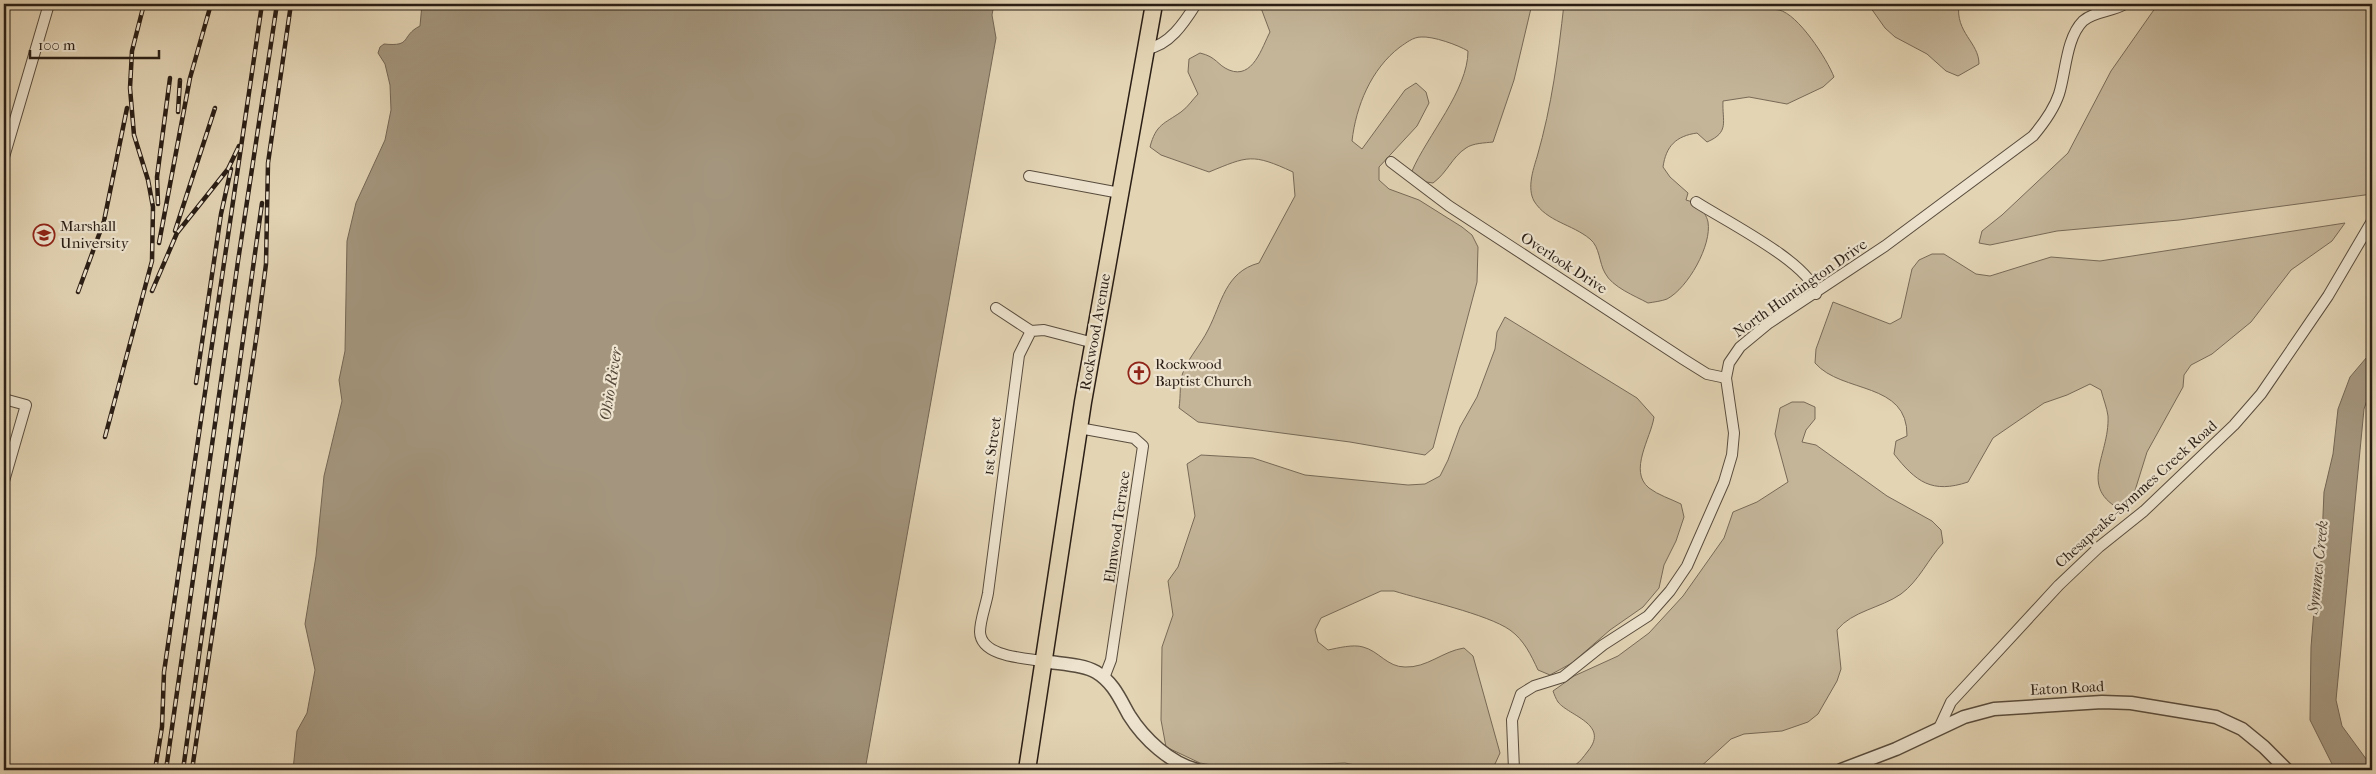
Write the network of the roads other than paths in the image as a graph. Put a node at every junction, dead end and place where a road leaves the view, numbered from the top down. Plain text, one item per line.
1 (49, 4) edge
2 (1154, 4) edge
3 (1196, 4) edge
4 (2125, 4) edge
5 (1146, 49) junction
6 (4, 157) edge
7 (1391, 162) dead end
8 (1029, 176) dead end
9 (1120, 193) junction
10 (1696, 202) dead end
11 (2372, 221) edge
12 (1816, 294) junction
13 (996, 308) dead end
14 (1031, 331) junction
15 (1094, 342) junction
16 (1726, 378) junction
17 (4, 399) edge
18 (1079, 428) junction
19 (4, 481) edge
20 (1044, 661) junction
21 (1104, 678) junction
22 (1939, 728) junction
23 (1027, 770) edge
24 (1197, 770) edge
25 (1514, 770) edge
26 (1841, 770) edge
27 (2287, 770) edge

1 - 6 street
2 - 5 main road, Rockwood Avenue
3 - 5 street
4 - 12 street, North Huntington Drive
5 - 9 main road, Rockwood Avenue
7 - 16 street, Overlook Drive
8 - 9 street
9 - 15 main road, Rockwood Avenue
10 - 12 street
11 - 22 street, Chesapeake-Symmes Creek Road
12 - 16 street, North Huntington Drive
13 - 14 street
14 - 15 street
14 - 20 street, 1st Street
15 - 18 main road, Rockwood Avenue
16 - 25 street, North Huntington Drive
17 - 19 street
18 - 20 main road, Rockwood Avenue
18 - 21 street, Elmwood Terrace
20 - 21 street
20 - 23 main road, Rockwood Avenue
21 - 24 street
22 - 26 street, Eaton Road
22 - 27 street, Eaton Road

